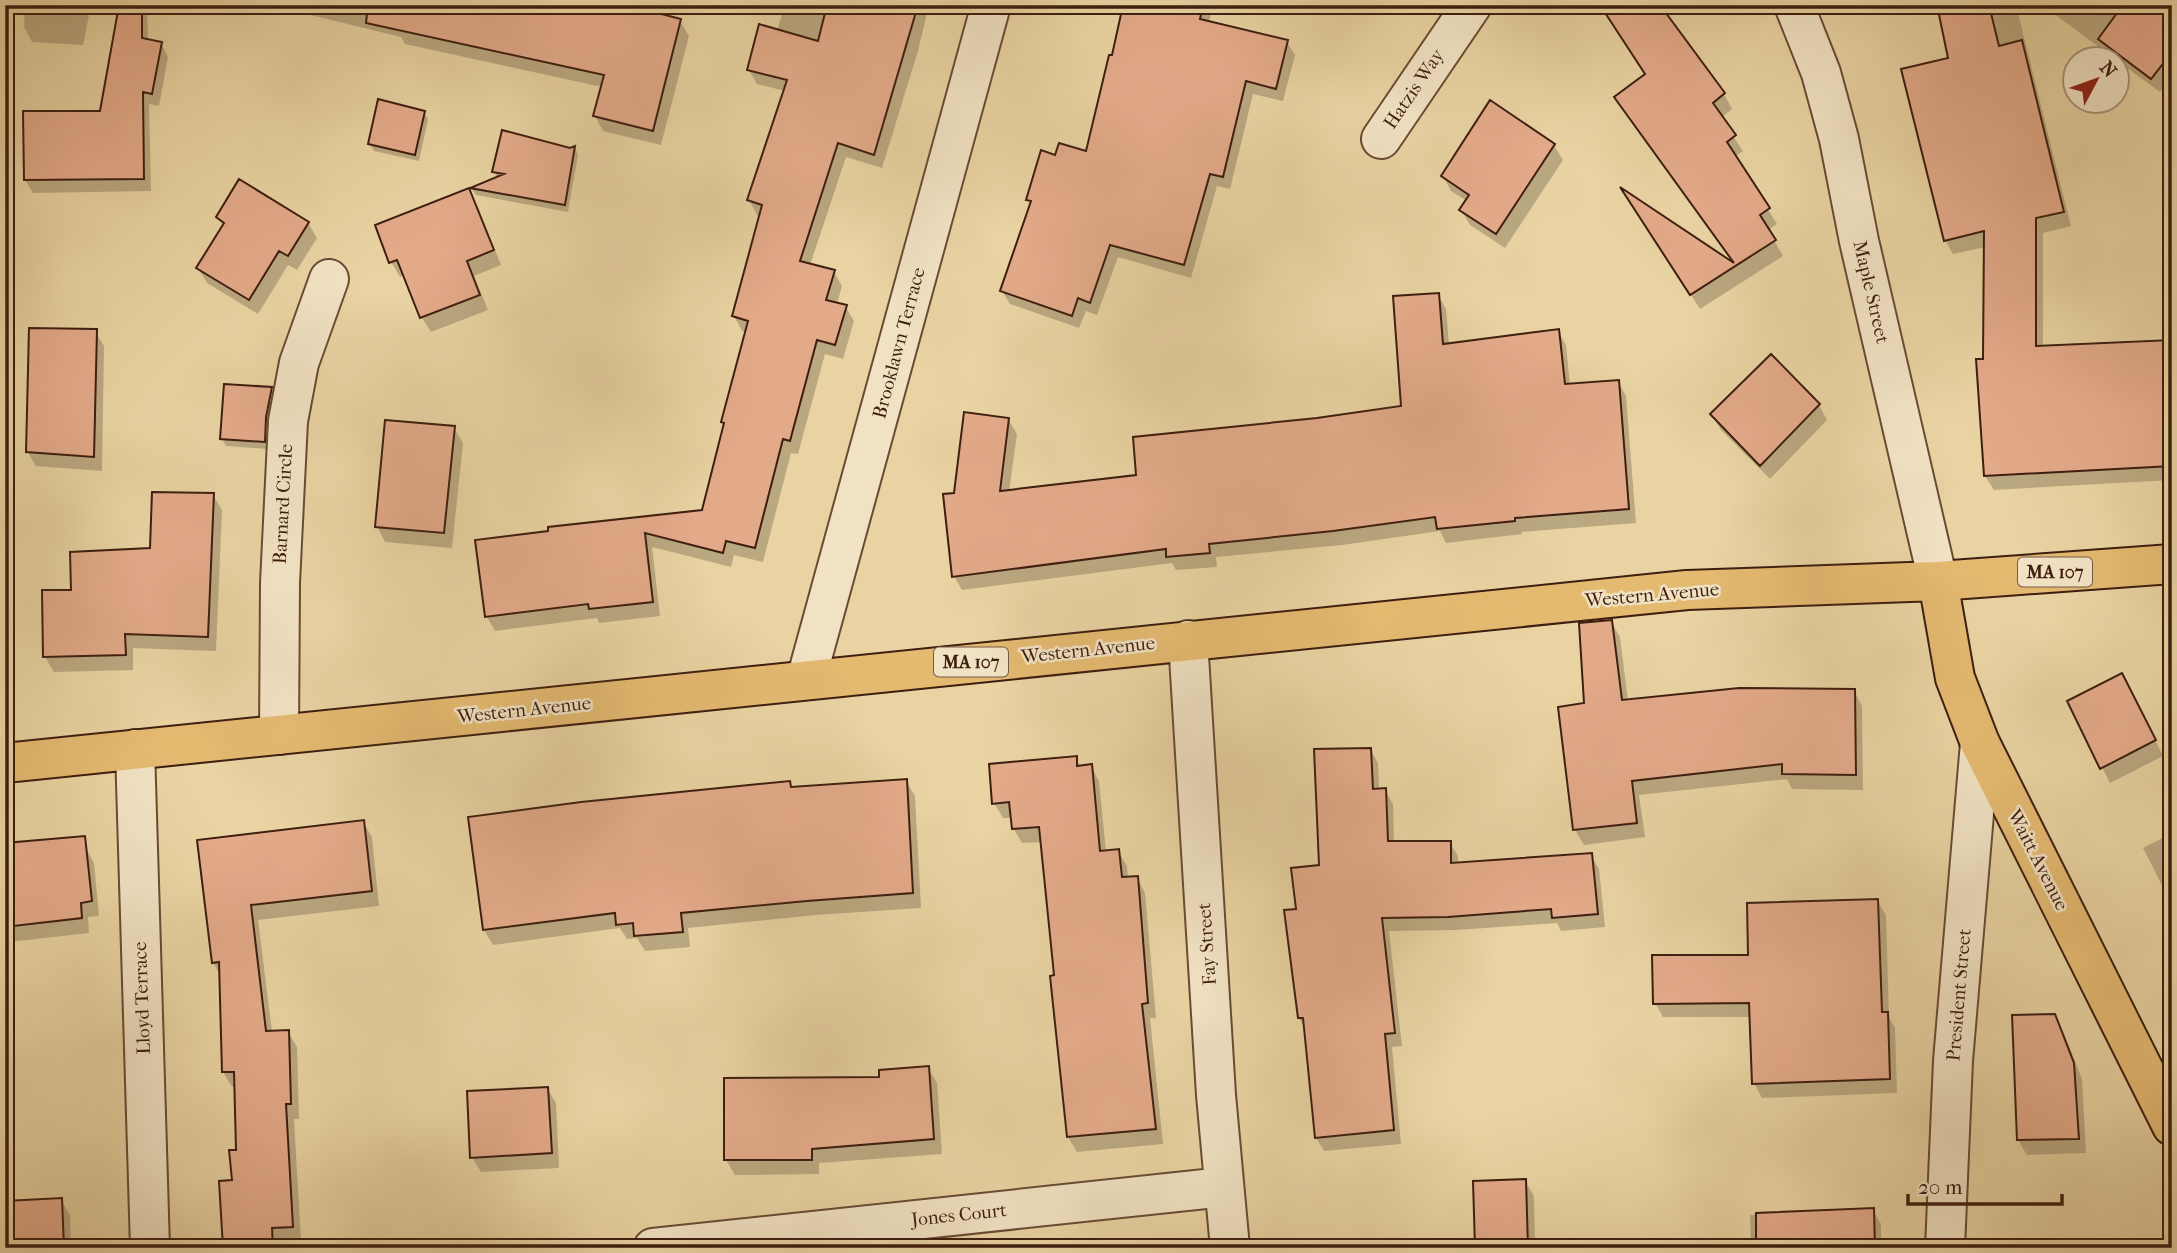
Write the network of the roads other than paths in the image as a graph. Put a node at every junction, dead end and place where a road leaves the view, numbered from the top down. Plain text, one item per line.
1 (991, 5) edge
2 (1472, 5) edge
3 (1794, 5) edge
4 (1381, 139) dead end
5 (330, 279) dead end
6 (2172, 564) edge
7 (1938, 581) junction
8 (1188, 640) junction
9 (806, 680) junction
10 (279, 735) junction
11 (1980, 743) junction
12 (135, 749) junction
13 (5, 762) edge
14 (2172, 1126) edge
15 (1224, 1187) junction
16 (150, 1248) edge
17 (653, 1248) edge
18 (1230, 1248) edge
19 (1945, 1248) edge

1 - 9 street, Brooklawn Terrace
2 - 4 street, Hatzis Way
3 - 7 street, Maple Street
5 - 10 street, Barnard Circle
6 - 7 main road, Western Avenue / MA 107
7 - 8 main road, Western Avenue / MA 107
7 - 11 main road, Waitt Avenue
8 - 9 main road, Western Avenue / MA 107
8 - 15 street, Fay Street
9 - 10 main road, Western Avenue / MA 107
10 - 12 main road, Western Avenue / MA 107
11 - 14 main road, Waitt Avenue
11 - 19 street, President Street
12 - 13 main road, Western Avenue / MA 107
12 - 16 street, Lloyd Terrace
15 - 17 street, Jones Court
15 - 18 street, Fay Street

